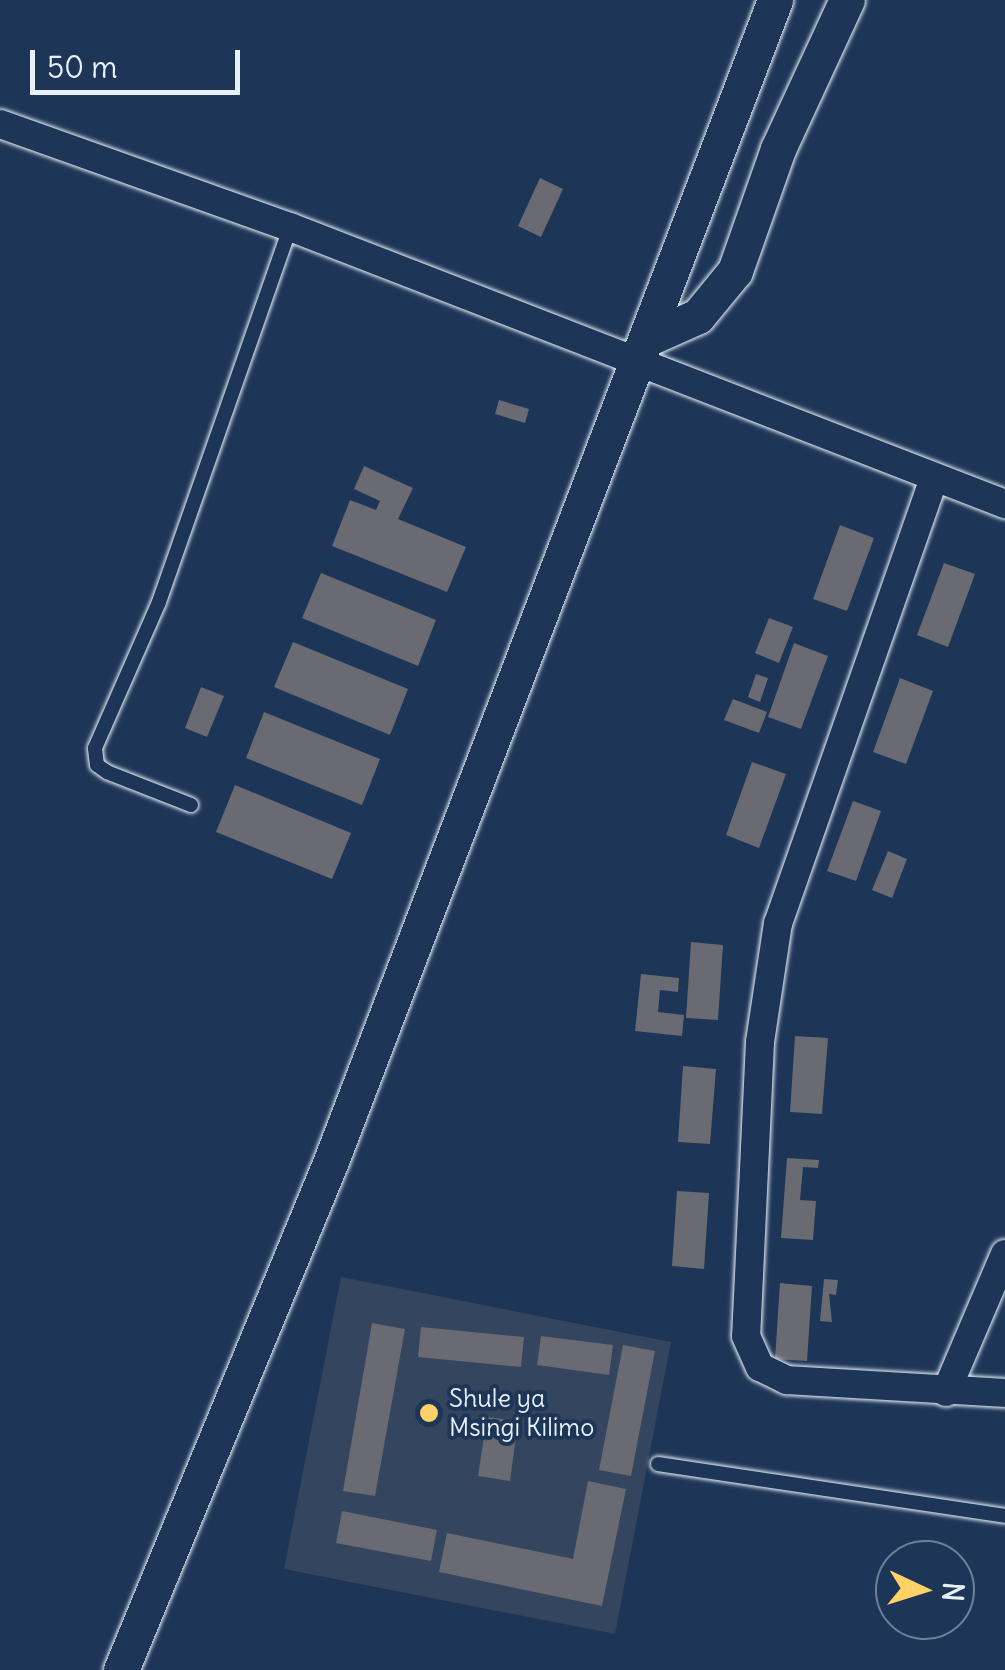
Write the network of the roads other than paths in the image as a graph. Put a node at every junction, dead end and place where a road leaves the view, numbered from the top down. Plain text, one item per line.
1 (775, 0) edge
2 (848, 0) edge
3 (0, 124) edge
4 (290, 227) junction
5 (645, 352) junction
6 (933, 481) junction
7 (1005, 504) edge
8 (191, 804) dead end
9 (1005, 1254) edge
10 (946, 1392) junction
11 (1005, 1393) edge
12 (658, 1464) dead end
13 (1005, 1516) edge
14 (120, 1670) edge

1 - 5 street
2 - 5 street
3 - 4 street
4 - 5 street
4 - 8 lane
5 - 6 street
5 - 14 street
6 - 7 street
6 - 10 street
9 - 10 street
10 - 11 street
12 - 13 lane

